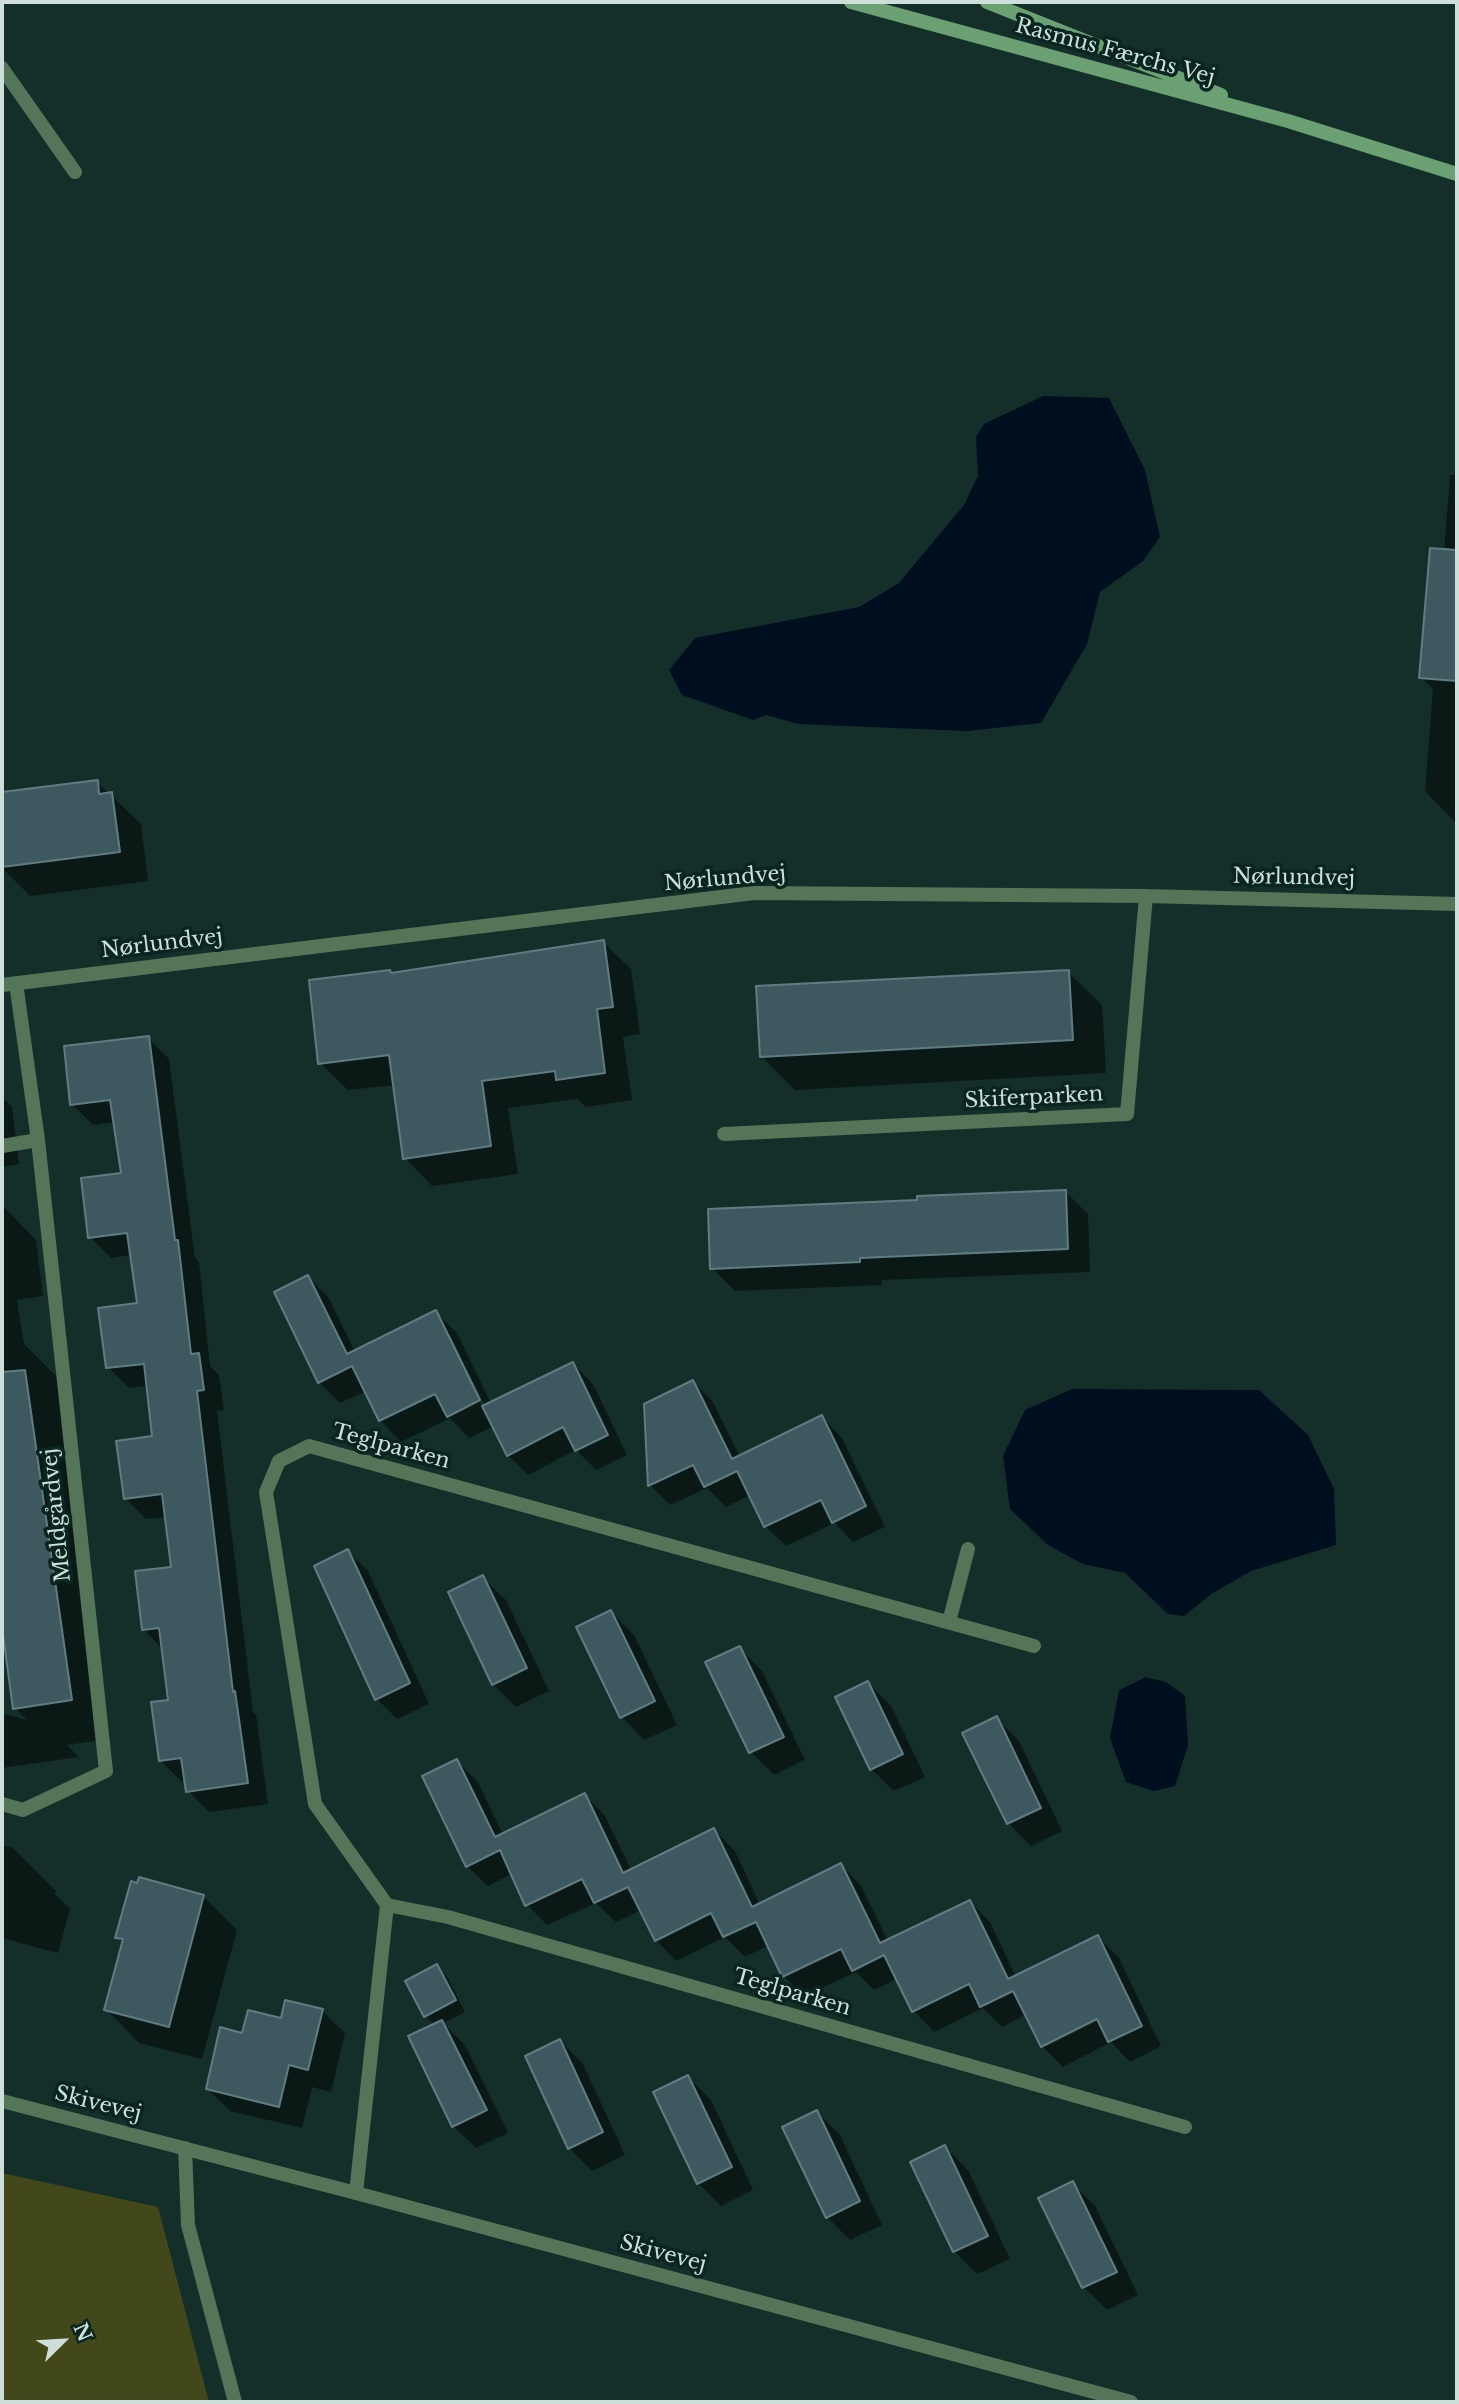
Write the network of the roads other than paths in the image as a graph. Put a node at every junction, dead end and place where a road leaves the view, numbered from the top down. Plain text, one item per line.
1 (851, 2) edge
2 (987, 2) edge
3 (2, 68) edge
4 (1287, 121) junction
5 (75, 172) dead end
6 (1457, 174) edge
7 (1146, 896) junction
8 (1457, 904) edge
9 (9, 984) edge
10 (724, 1135) dead end
11 (38, 1140) junction
12 (2, 1146) edge
13 (968, 1549) dead end
14 (949, 1622) junction
15 (1034, 1646) dead end
16 (2, 1804) edge
17 (387, 1905) junction
18 (2, 2101) edge
19 (1185, 2127) dead end
20 (185, 2148) junction
21 (356, 2193) junction
22 (234, 2402) edge
23 (1130, 2402) edge

1 - 4 main road, Rasmus Færchs Vej
2 - 4 main road, Rasmus Færchs Vej
3 - 5 street
4 - 6 main road, Rasmus Færchs Vej
7 - 8 street, Nørlundvej
7 - 9 street, Nørlundvej
7 - 10 street, Skiferparken
9 - 11 street, Meldgårdvej
11 - 12 street
11 - 16 street, Meldgårdvej
13 - 14 street
14 - 15 street, Teglparken
14 - 17 street, Teglparken
17 - 19 street, Teglparken
17 - 21 street
18 - 20 street, Skivevej
20 - 21 street, Skivevej
20 - 22 street
21 - 23 street, Skivevej

